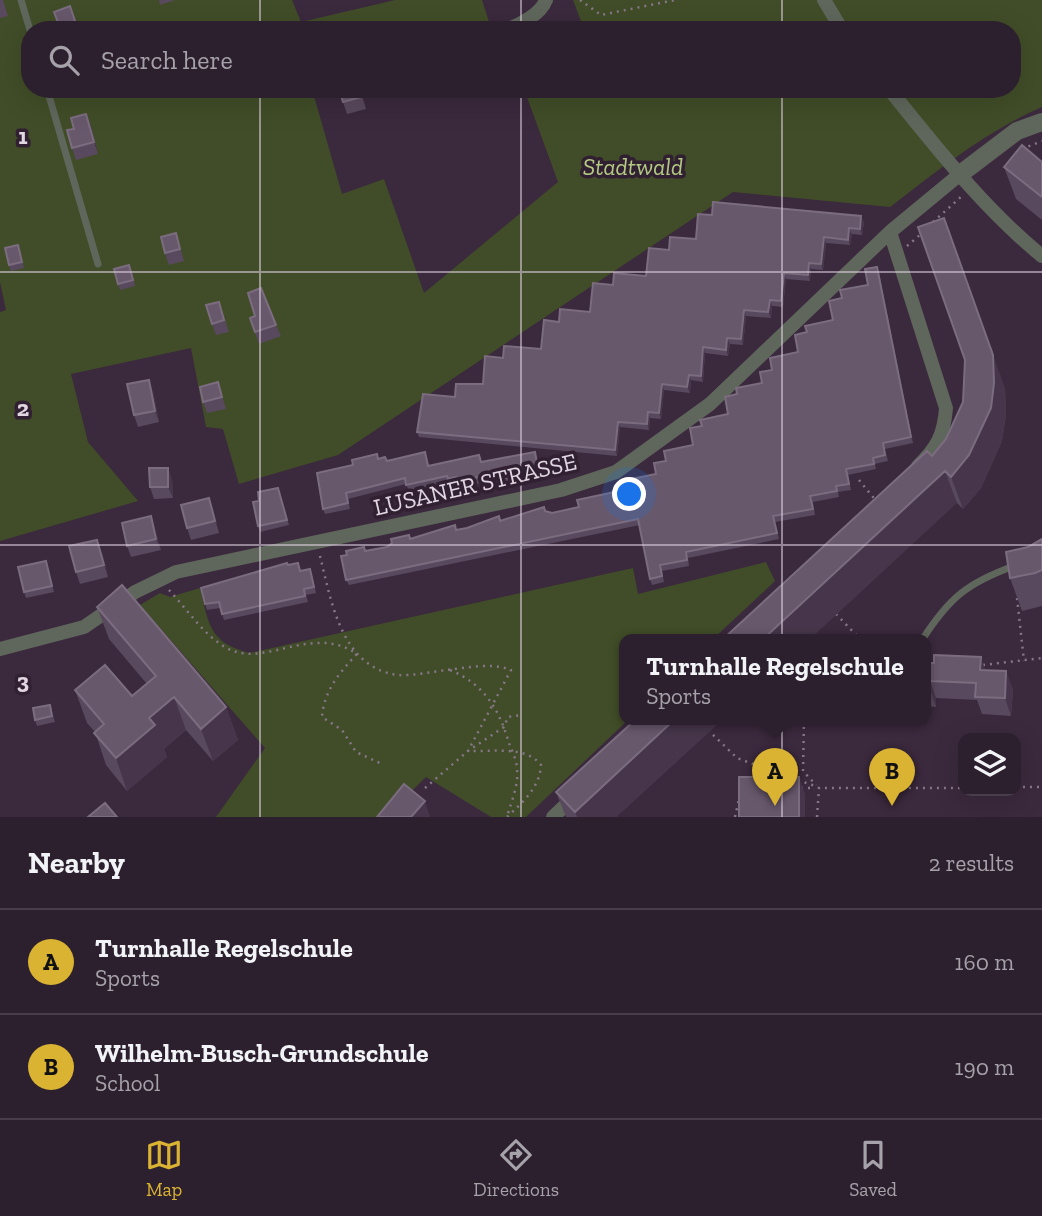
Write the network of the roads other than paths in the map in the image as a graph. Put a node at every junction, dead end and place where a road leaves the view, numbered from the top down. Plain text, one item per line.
1 (22, 0) edge
2 (546, 0) edge
3 (824, 0) edge
4 (28, 21) edge
5 (524, 21) edge
6 (837, 21) edge
7 (50, 98) edge
8 (896, 98) edge
9 (1042, 122) edge
10 (959, 174) junction
11 (890, 232) junction
12 (1042, 256) edge
13 (98, 264) dead end
14 (908, 476) edge
15 (1032, 559) edge
16 (1014, 566) joint
17 (927, 634) edge
18 (0, 649) edge
19 (583, 788) edge
20 (553, 817) edge

1 - 4 lane
2 - 5 street
3 - 6 street
7 - 13 lane
8 - 10 street
9 - 10 street
10 - 11 street, LUSANER STRASSE
10 - 12 street
11 - 14 street
11 - 18 street, LUSANER STRASSE
15 - 16 street
16 - 17 lane
19 - 20 street

